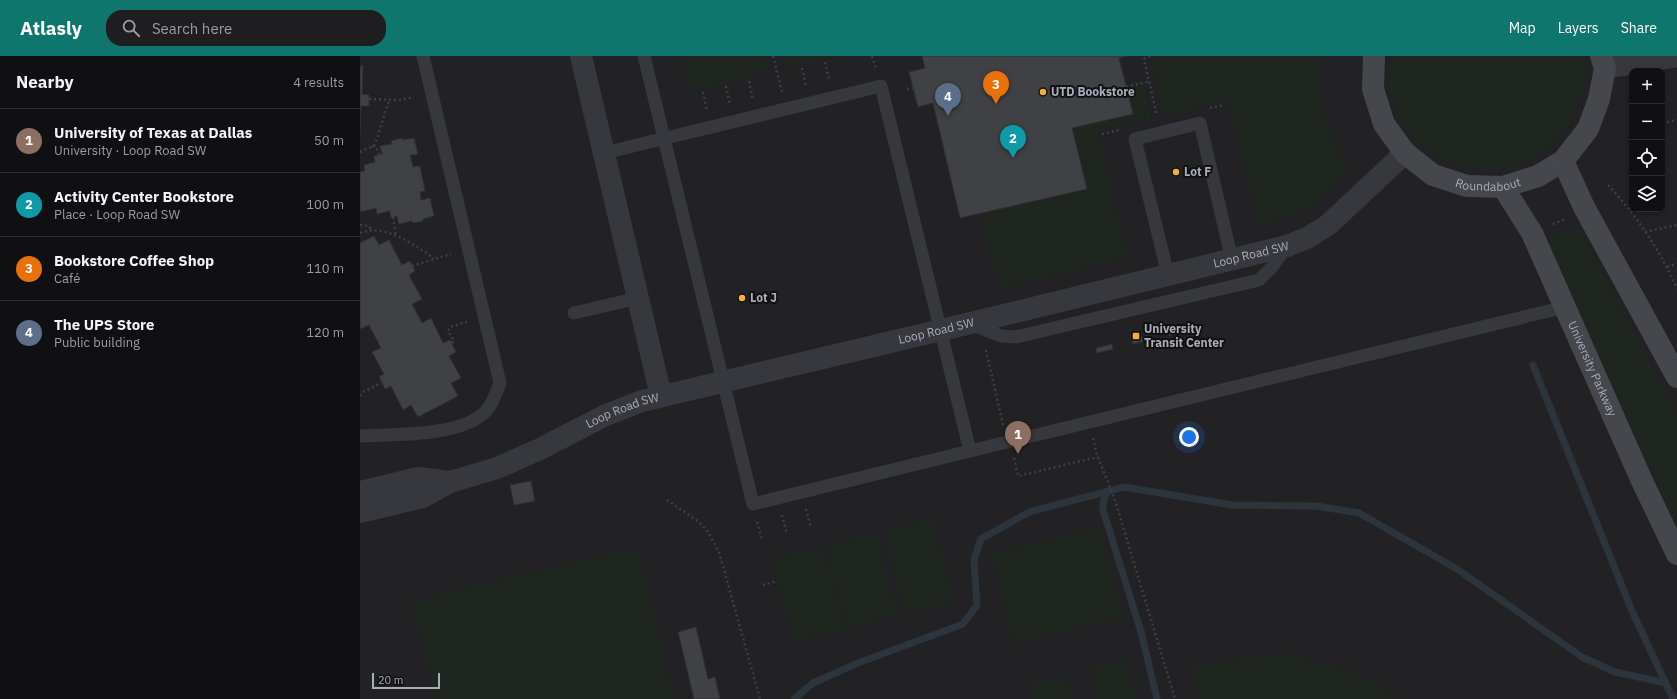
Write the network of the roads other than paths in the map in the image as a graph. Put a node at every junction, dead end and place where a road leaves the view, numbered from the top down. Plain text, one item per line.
1 (422, 56) edge
2 (581, 56) edge
3 (644, 56) edge
4 (1374, 56) edge
5 (1677, 56) edge
6 (1603, 62) edge
7 (664, 138) junction
8 (604, 153) junction
9 (1405, 153) junction
10 (1563, 161) junction
11 (1503, 187) junction
12 (1287, 246) junction
13 (1232, 260) junction
14 (1168, 275) junction
15 (638, 298) junction
16 (1565, 307) junction
17 (574, 313) dead end
18 (970, 323) junction
19 (940, 330) junction
20 (1677, 377) edge
21 (724, 381) junction
22 (661, 396) junction
23 (360, 436) edge
24 (970, 451) junction
25 (450, 482) junction
26 (360, 492) edge
27 (360, 512) edge
28 (1677, 554) edge

1 - 23 lane
2 - 8 street
3 - 7 lane
4 - 9 street, Roundabout
5 - 6 street
6 - 10 street, Roundabout
7 - 8 lane
7 - 19 lane
7 - 21 lane
8 - 15 street
9 - 11 street, Roundabout
9 - 12 street, Loop Road SW
10 - 11 street, Roundabout
10 - 20 street
11 - 16 street, University Parkway
12 - 13 street, Loop Road SW
12 - 18 lane
13 - 14 street, Loop Road SW
13 - 14 lane
14 - 18 street, Loop Road SW
15 - 17 lane
15 - 22 street
16 - 24 lane
16 - 28 street, University Parkway
18 - 19 street, Loop Road SW
19 - 21 street, Loop Road SW
19 - 24 lane
21 - 22 street, Loop Road SW
21 - 24 lane
22 - 25 street, Loop Road SW
25 - 26 street, Loop Road SW
25 - 27 street, Loop Road SW

